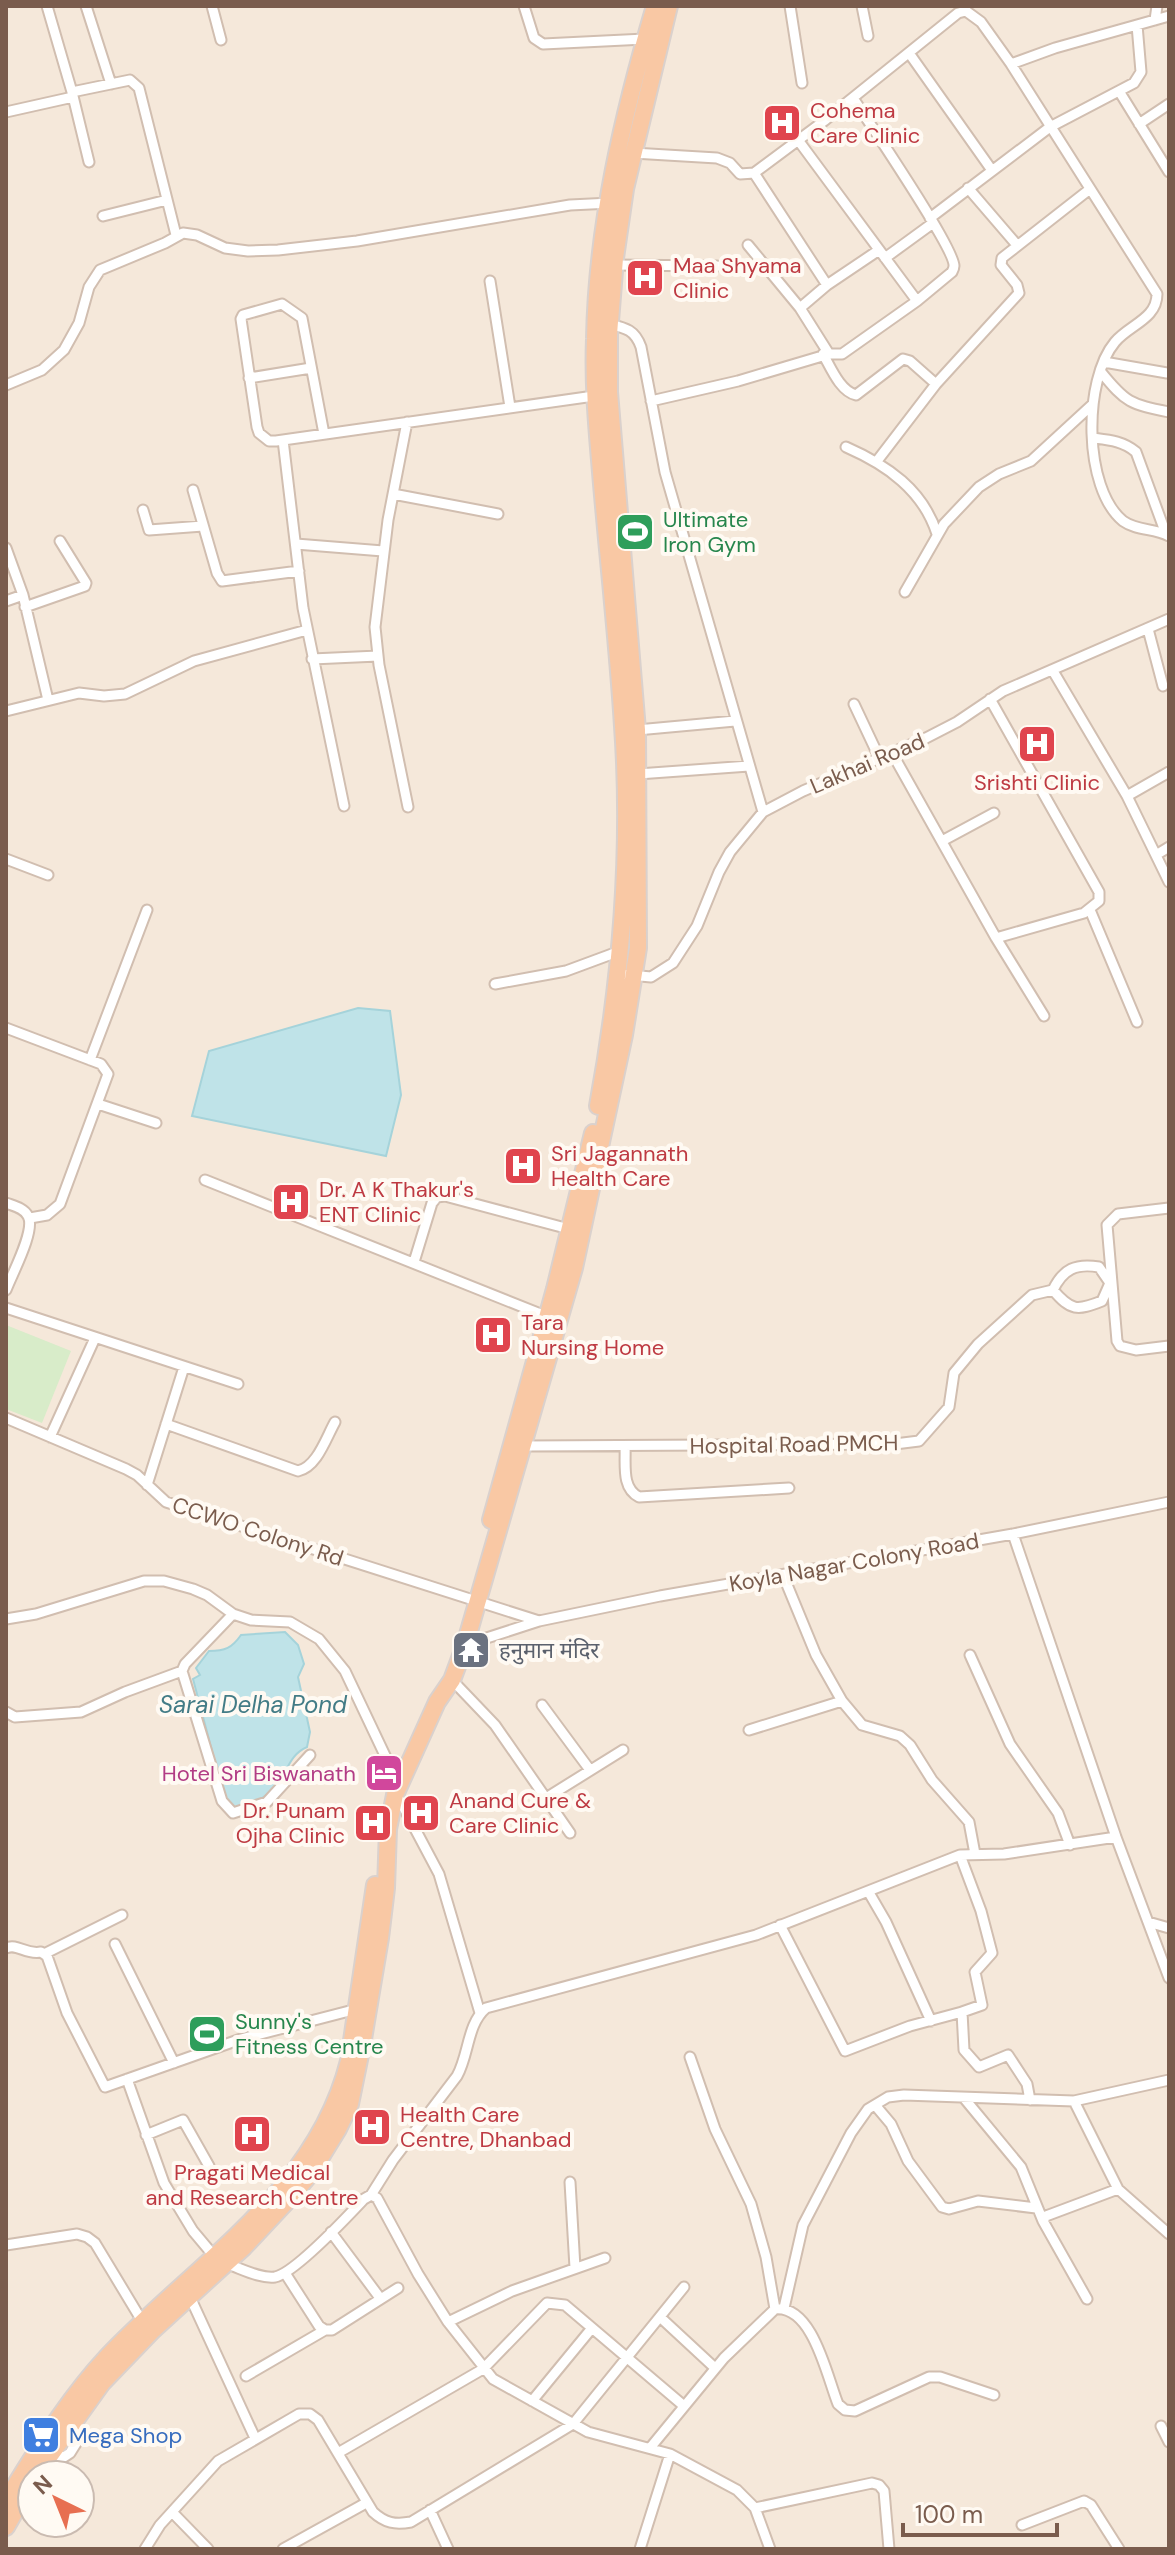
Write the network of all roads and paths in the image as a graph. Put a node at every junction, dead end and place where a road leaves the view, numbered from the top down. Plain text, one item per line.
1 (47, 6) edge
2 (86, 6) edge
3 (212, 6) edge
4 (524, 6) edge
5 (655, 6) edge
6 (669, 6) edge
7 (790, 6) edge
8 (862, 6) edge
9 (1157, 6) edge
10 (968, 9) edge
11 (1169, 16) edge
12 (1155, 20) junction
13 (1137, 25) junction
14 (868, 36) dead end
15 (645, 39) junction
16 (221, 40) dead end
17 (909, 53) junction
18 (1011, 64) junction
19 (802, 83) dead end
20 (111, 84) junction
21 (1119, 91) junction
22 (72, 95) junction
23 (853, 98) junction
24 (1169, 104) edge
25 (6, 112) edge
26 (1139, 124) junction
27 (1050, 127) junction
28 (798, 140) junction
29 (633, 153) junction
30 (89, 162) dead end
31 (991, 169) junction
32 (1169, 172) edge
33 (754, 173) junction
34 (968, 188) junction
35 (1090, 189) junction
36 (167, 200) junction
37 (615, 204) junction
38 (103, 216) dead end
39 (931, 220) junction
40 (176, 235) junction
41 (748, 245) dead end
42 (1017, 245) junction
43 (882, 254) junction
44 (614, 265) junction
45 (717, 266) dead end
46 (490, 281) dead end
47 (827, 285) junction
48 (917, 301) junction
49 (800, 308) junction
50 (609, 324) junction
51 (826, 354) junction
52 (1102, 367) junction
53 (311, 368) junction
54 (1167, 373) edge
55 (249, 378) junction
56 (936, 384) junction
57 (6, 385) edge
58 (594, 396) junction
59 (651, 401) junction
60 (1093, 404) junction
61 (510, 407) junction
62 (1169, 412) edge
63 (407, 422) junction
64 (324, 434) junction
65 (1093, 438) junction
66 (283, 440) junction
67 (846, 447) dead end
68 (877, 461) junction
69 (193, 490) dead end
70 (393, 494) junction
71 (143, 510) dead end
72 (498, 514) dead end
73 (203, 526) junction
74 (937, 534) junction
75 (1167, 535) edge
76 (60, 541) dead end
77 (296, 544) junction
78 (6, 548) edge
79 (383, 551) junction
80 (299, 571) junction
81 (905, 592) dead end
82 (23, 595) junction
83 (6, 601) edge
84 (25, 607) junction
85 (1169, 619) edge
86 (1148, 629) junction
87 (307, 630) junction
88 (378, 656) junction
89 (312, 659) junction
90 (1053, 671) junction
91 (1163, 686) dead end
92 (990, 699) junction
93 (48, 700) junction
94 (854, 704) dead end
95 (6, 711) edge
96 (735, 721) junction
97 (637, 730) junction
98 (892, 753) junction
99 (879, 757) junction
100 (749, 766) junction
101 (1169, 772) edge
102 (638, 774) junction
103 (1127, 796) junction
104 (344, 806) dead end
105 (408, 807) dead end
106 (763, 812) junction
107 (994, 813) dead end
108 (942, 841) junction
109 (1169, 847) edge
110 (1156, 855) junction
111 (6, 859) edge
112 (48, 875) dead end
113 (1169, 882) edge
114 (147, 910) dead end
115 (1090, 910) junction
116 (996, 938) junction
117 (620, 951) junction
118 (626, 975) junction
119 (495, 984) dead end
120 (1044, 1016) dead end
121 (1137, 1022) dead end
122 (6, 1028) edge
123 (90, 1060) junction
124 (98, 1104) junction
125 (156, 1123) dead end
126 (205, 1180) dead end
127 (6, 1203) edge
128 (1169, 1208) edge
129 (30, 1218) junction
130 (569, 1229) junction
131 (414, 1262) junction
132 (1110, 1283) junction
133 (6, 1290) edge
134 (1053, 1290) junction
135 (561, 1291) junction
136 (6, 1308) edge
137 (548, 1317) junction
138 (95, 1338) junction
139 (1169, 1346) edge
140 (184, 1367) junction
141 (238, 1384) dead end
142 (6, 1418) edge
143 (335, 1422) dead end
144 (166, 1424) junction
145 (50, 1437) junction
146 (524, 1446) junction
147 (625, 1446) junction
148 (147, 1485) junction
149 (789, 1488) dead end
150 (1169, 1502) edge
151 (1013, 1534) junction
152 (783, 1575) junction
153 (474, 1600) junction
154 (233, 1614) junction
155 (6, 1619) edge
156 (539, 1621) junction
157 (465, 1645) junction
158 (970, 1655) dead end
159 (182, 1671) junction
160 (452, 1680) junction
161 (842, 1701) junction
162 (437, 1702) junction
163 (542, 1705) dead end
164 (6, 1712) edge
165 (749, 1730) dead end
166 (623, 1750) dead end
167 (310, 1755) dead end
168 (590, 1770) junction
169 (398, 1789) junction
170 (546, 1798) junction
171 (570, 1833) dead end
172 (1116, 1837) junction
173 (1070, 1845) junction
174 (975, 1854) junction
175 (960, 1855) junction
176 (868, 1891) junction
177 (122, 1915) dead end
178 (1148, 1922) junction
179 (780, 1925) junction
180 (1169, 1928) edge
181 (115, 1944) dead end
182 (6, 1948) edge
183 (44, 1954) junction
184 (1169, 1978) edge
185 (363, 2007) junction
186 (962, 2012) junction
187 (480, 2013) junction
188 (931, 2021) junction
189 (690, 2057) dead end
190 (174, 2063) junction
191 (127, 2079) junction
192 (1169, 2080) edge
193 (964, 2098) junction
194 (1030, 2100) junction
195 (1074, 2101) junction
196 (875, 2105) junction
197 (146, 2135) junction
198 (209, 2166) dead end
199 (570, 2182) dead end
200 (1118, 2189) junction
201 (371, 2195) junction
202 (1036, 2208) junction
203 (1043, 2221) junction
204 (331, 2232) junction
205 (1169, 2234) edge
206 (6, 2245) edge
207 (605, 2258) dead end
208 (220, 2260) junction
209 (575, 2268) junction
210 (285, 2273) junction
211 (684, 2287) dead end
212 (398, 2288) dead end
213 (190, 2297) junction
214 (380, 2298) junction
215 (1087, 2299) dead end
216 (780, 2308) junction
217 (660, 2317) junction
218 (142, 2321) junction
219 (448, 2322) junction
220 (592, 2328) junction
221 (325, 2330) junction
222 (627, 2357) junction
223 (715, 2368) junction
224 (483, 2369) junction
225 (246, 2376) dead end
226 (994, 2395) dead end
227 (532, 2401) junction
228 (684, 2406) junction
229 (573, 2424) junction
230 (1161, 2426) dead end
231 (255, 2438) junction
232 (1169, 2442) edge
233 (650, 2448) junction
234 (338, 2453) junction
235 (670, 2454) junction
236 (47, 2459) edge
237 (6, 2500) edge
238 (366, 2503) junction
239 (755, 2508) junction
240 (430, 2510) junction
241 (172, 2512) junction
242 (1022, 2525) dead end
243 (145, 2549) edge
244 (208, 2549) edge
245 (283, 2549) edge
246 (448, 2549) edge
247 (640, 2549) edge
248 (770, 2549) edge
249 (889, 2549) edge
250 (1119, 2549) edge

1 - 22 street
2 - 20 street
3 - 16 street
4 - 15 street
5 - 15 highway
6 - 29 highway
7 - 19 street
8 - 14 street
9 - 12 street
10 - 17 street
10 - 18 street
11 - 12 street
12 - 13 street
13 - 18 street
13 - 21 street
15 - 37 highway
17 - 23 street
17 - 31 street
18 - 27 street
20 - 22 street
20 - 36 street
21 - 26 street
21 - 27 street
22 - 25 street
22 - 30 street
23 - 28 street
23 - 39 street
24 - 26 street
26 - 32 street
27 - 31 street
27 - 35 street
28 - 33 street
28 - 43 street
29 - 33 street
29 - 37 highway
31 - 34 street
33 - 47 street
34 - 39 street
34 - 42 street
35 - 42 street
35 - 52 street
36 - 38 street
36 - 40 street
37 - 40 street
37 - 44 highway
37 - 58 highway
39 - 43 street
39 - 48 street
40 - 57 street
41 - 49 street
42 - 56 street
43 - 47 street
43 - 48 street
44 - 45 street
44 - 50 highway
46 - 61 street
47 - 49 street
48 - 51 street
49 - 51 street
50 - 59 street
50 - 97 highway
51 - 56 street
51 - 59 street
52 - 54 street
52 - 60 street
52 - 62 street
53 - 55 street
53 - 55 street
53 - 64 street
55 - 66 street
56 - 68 street
58 - 61 street
58 - 117 highway
59 - 96 street
60 - 65 street
60 - 74 street
61 - 63 street
63 - 64 street
63 - 70 street
64 - 66 street
65 - 75 street
65 - 75 street
66 - 77 street
67 - 68 street
68 - 74 street
69 - 73 street
70 - 72 street
70 - 79 street
71 - 73 street
73 - 80 street
74 - 81 street
76 - 84 street
77 - 79 street
77 - 80 street
78 - 82 street
79 - 88 street
80 - 87 street
82 - 83 street
82 - 84 street
84 - 93 street
85 - 86 street, Lakhai Road
86 - 90 street, Lakhai Road
86 - 91 street
87 - 89 street
87 - 93 street
88 - 89 street
88 - 105 street
89 - 104 street
90 - 92 street, Lakhai Road
90 - 103 street
92 - 98 street, Lakhai Road
92 - 115 street
93 - 95 street
94 - 99 street
96 - 97 street
96 - 100 street
97 - 102 highway
98 - 99 street, Lakhai Road
98 - 108 street
99 - 106 street, Lakhai Road
100 - 102 street
100 - 106 street
101 - 103 street
102 - 118 highway
103 - 110 street
106 - 118 street, Lakhai Road
107 - 108 street
108 - 116 street
109 - 110 street
110 - 113 street
111 - 112 street
114 - 123 street
115 - 116 street
115 - 121 street
116 - 120 street
117 - 118 highway
117 - 119 street
118 - 130 highway
118 - 135 highway
122 - 123 street
123 - 124 street
124 - 125 street
124 - 129 street
126 - 131 street
127 - 129 street
128 - 132 street
129 - 133 street
130 - 131 street
130 - 135 highway
131 - 137 street
132 - 134 street
132 - 134 street
132 - 139 street
134 - 147 street, Hospital Road PMCH
135 - 137 highway
135 - 146 highway
136 - 138 street
137 - 153 highway
138 - 140 street
138 - 145 street
140 - 141 street
140 - 144 street
142 - 145 street, CCWO Colony Rd
143 - 144 street
144 - 148 street
145 - 148 street, CCWO Colony Rd
146 - 147 street, Hospital Road PMCH
146 - 153 highway
147 - 149 street
148 - 153 street, CCWO Colony Rd
150 - 151 street, Koyla Nagar Colony Road
151 - 152 street, Koyla Nagar Colony Road
151 - 172 street
152 - 156 street, Koyla Nagar Colony Road
152 - 161 street
153 - 156 street, Koyla Nagar Colony Road
153 - 157 highway
153 - 162 highway
154 - 155 street
154 - 159 street
154 - 169 street
156 - 157 street, Koyla Nagar Colony Road
157 - 160 highway
158 - 173 street
159 - 164 street
159 - 167 street
160 - 162 highway
160 - 170 street
161 - 165 street
161 - 174 street
162 - 169 highway
163 - 168 street
166 - 168 street
168 - 170 street
169 - 185 highway
169 - 187 street
170 - 171 street
172 - 173 street
172 - 178 street
173 - 174 street
174 - 175 street
175 - 176 street
175 - 186 street
176 - 179 street
176 - 188 street
177 - 183 street
178 - 180 street
178 - 184 street
179 - 187 street
179 - 188 street
181 - 190 street
182 - 183 street
183 - 191 street
185 - 190 street
185 - 208 highway
186 - 188 street
186 - 194 street
187 - 201 street
189 - 216 street
190 - 191 street
191 - 197 street
192 - 195 street
193 - 194 street
193 - 196 street
193 - 202 street
194 - 195 street
195 - 200 street
196 - 202 street
196 - 216 street
197 - 198 street
197 - 208 street
199 - 209 street
200 - 203 street
200 - 205 street
201 - 204 street
201 - 219 street
202 - 203 street
203 - 215 street
204 - 210 street
204 - 214 street
206 - 218 street
207 - 209 street
208 - 210 street
208 - 213 highway
208 - 218 highway
209 - 219 street
210 - 221 street
211 - 217 street
212 - 214 street
213 - 231 street
213 - 236 highway
214 - 221 street
216 - 223 street
216 - 226 street
217 - 222 street
217 - 223 street
218 - 237 highway
219 - 224 street
220 - 222 street
220 - 224 street
220 - 227 street
221 - 225 street
222 - 228 street
222 - 229 street
223 - 228 street
224 - 227 street
224 - 234 street
227 - 229 street
228 - 233 street
229 - 233 street
229 - 240 street
230 - 232 street
231 - 234 street
231 - 241 street
233 - 235 street
234 - 238 street
235 - 239 street
235 - 247 street
238 - 240 street
238 - 245 street
239 - 248 street
239 - 249 street
240 - 246 street
241 - 243 street
241 - 244 street
242 - 250 street

